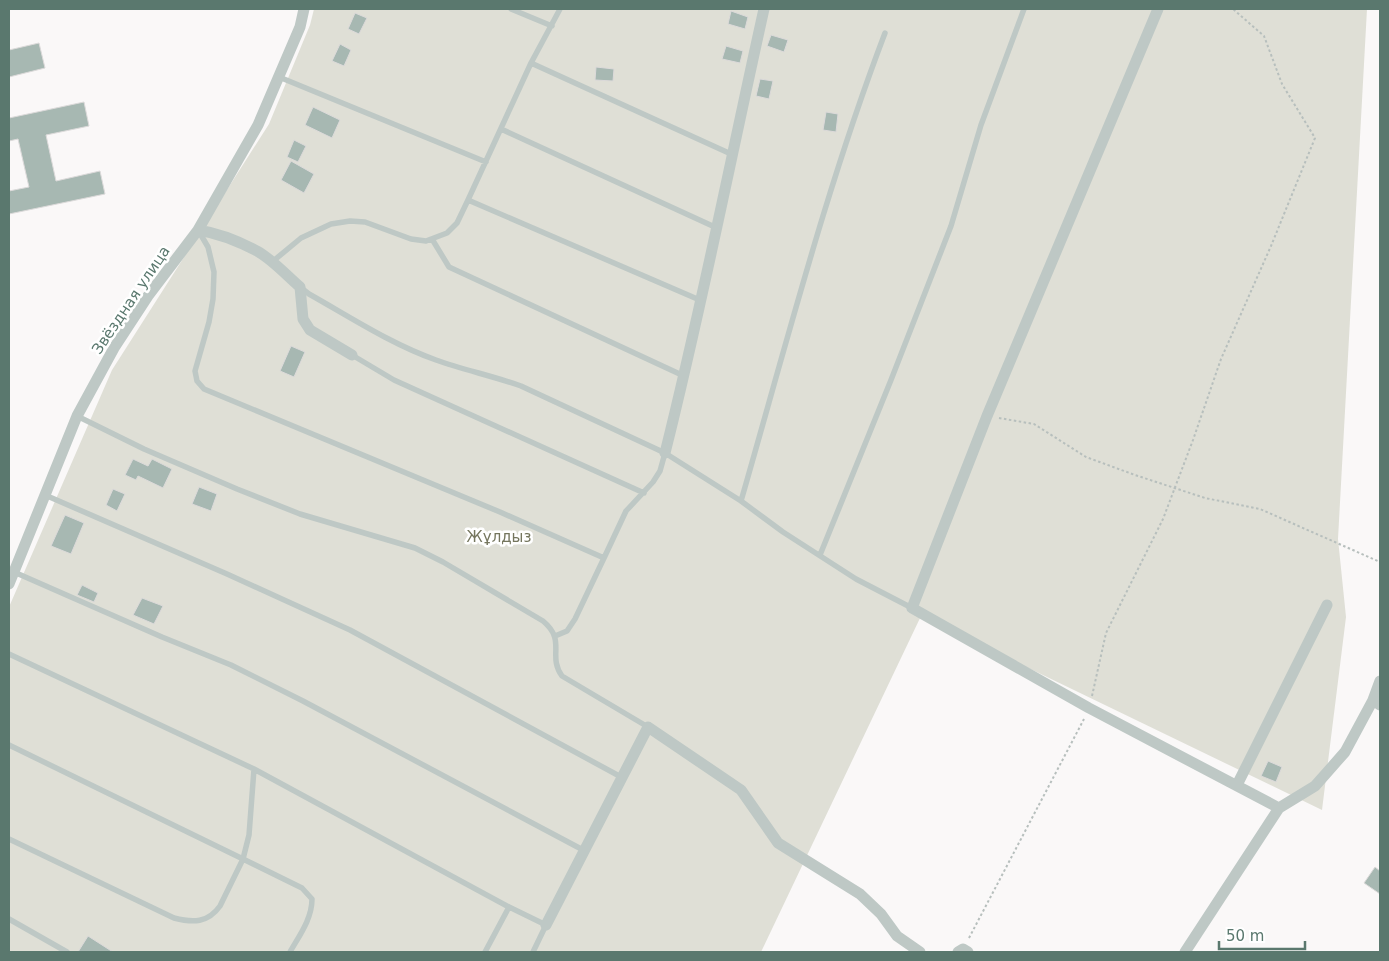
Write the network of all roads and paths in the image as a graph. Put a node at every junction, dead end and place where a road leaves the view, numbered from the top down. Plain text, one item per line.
1 (304, 9) edge
2 (511, 9) edge
3 (560, 9) edge
4 (764, 9) edge
5 (1024, 9) edge
6 (1158, 9) edge
7 (1233, 9) edge
8 (552, 26) junction
9 (885, 33) dead end
10 (531, 63) junction
11 (279, 77) junction
12 (502, 129) junction
13 (731, 154) junction
14 (486, 162) junction
15 (468, 200) junction
16 (717, 228) junction
17 (198, 230) junction
18 (432, 239) junction
19 (272, 262) junction
20 (300, 287) junction
21 (702, 301) junction
22 (352, 354) joint
23 (684, 376) junction
24 (77, 416) junction
25 (987, 416) junction
26 (666, 453) junction
27 (1175, 488) junction
28 (644, 493) junction
29 (45, 495) junction
30 (741, 501) junction
31 (820, 555) junction
32 (604, 558) junction
33 (1380, 562) edge
34 (14, 572) junction
35 (9, 584) edge
36 (1327, 604) dead end
37 (912, 608) junction
38 (555, 636) junction
39 (9, 654) edge
40 (1380, 681) edge
41 (1376, 702) edge
42 (1089, 708) junction
43 (648, 727) junction
44 (9, 745) edge
45 (254, 769) junction
46 (623, 778) junction
47 (1236, 785) junction
48 (1280, 808) junction
49 (9, 839) edge
50 (585, 851) junction
51 (243, 859) junction
52 (509, 907) junction
53 (9, 919) edge
54 (546, 925) junction
55 (963, 951) edge
56 (67, 952) edge
57 (290, 952) edge
58 (485, 952) edge
59 (533, 952) edge
60 (920, 952) edge
61 (1185, 952) edge

1 - 11 street, Звёздная улица
2 - 8 lane
3 - 8 lane
4 - 13 street
5 - 31 lane
6 - 25 street
7 - 27 path
8 - 10 lane
9 - 30 lane
10 - 12 lane
10 - 13 lane
11 - 14 lane
11 - 17 street, Звёздная улица
12 - 14 lane
12 - 16 lane
13 - 16 street
14 - 15 lane
15 - 18 lane
15 - 21 lane
16 - 21 street
17 - 19 street
17 - 24 street, Звёздная улица
17 - 32 lane
18 - 19 lane
18 - 23 lane
19 - 20 street
20 - 22 street
20 - 26 lane
21 - 23 street
22 - 28 lane
23 - 26 street
24 - 29 street, Звёздная улица
24 - 38 lane
25 - 27 path
25 - 37 street
26 - 28 lane
26 - 30 lane
27 - 33 path
27 - 42 path
28 - 32 lane
29 - 34 street, Звёздная улица
29 - 46 lane
30 - 31 lane
31 - 37 lane
32 - 38 lane
34 - 35 street, Звёздная улица
34 - 50 lane
36 - 47 street
37 - 42 street
38 - 43 lane
39 - 45 lane
40 - 41 street
41 - 48 street
42 - 47 street
42 - 55 path
43 - 46 street
43 - 60 street
44 - 51 lane
45 - 51 lane
45 - 52 lane
46 - 50 street
47 - 48 street
48 - 61 street
49 - 51 lane
50 - 54 street
51 - 57 lane
52 - 54 lane
52 - 58 lane
53 - 56 lane
54 - 59 lane

